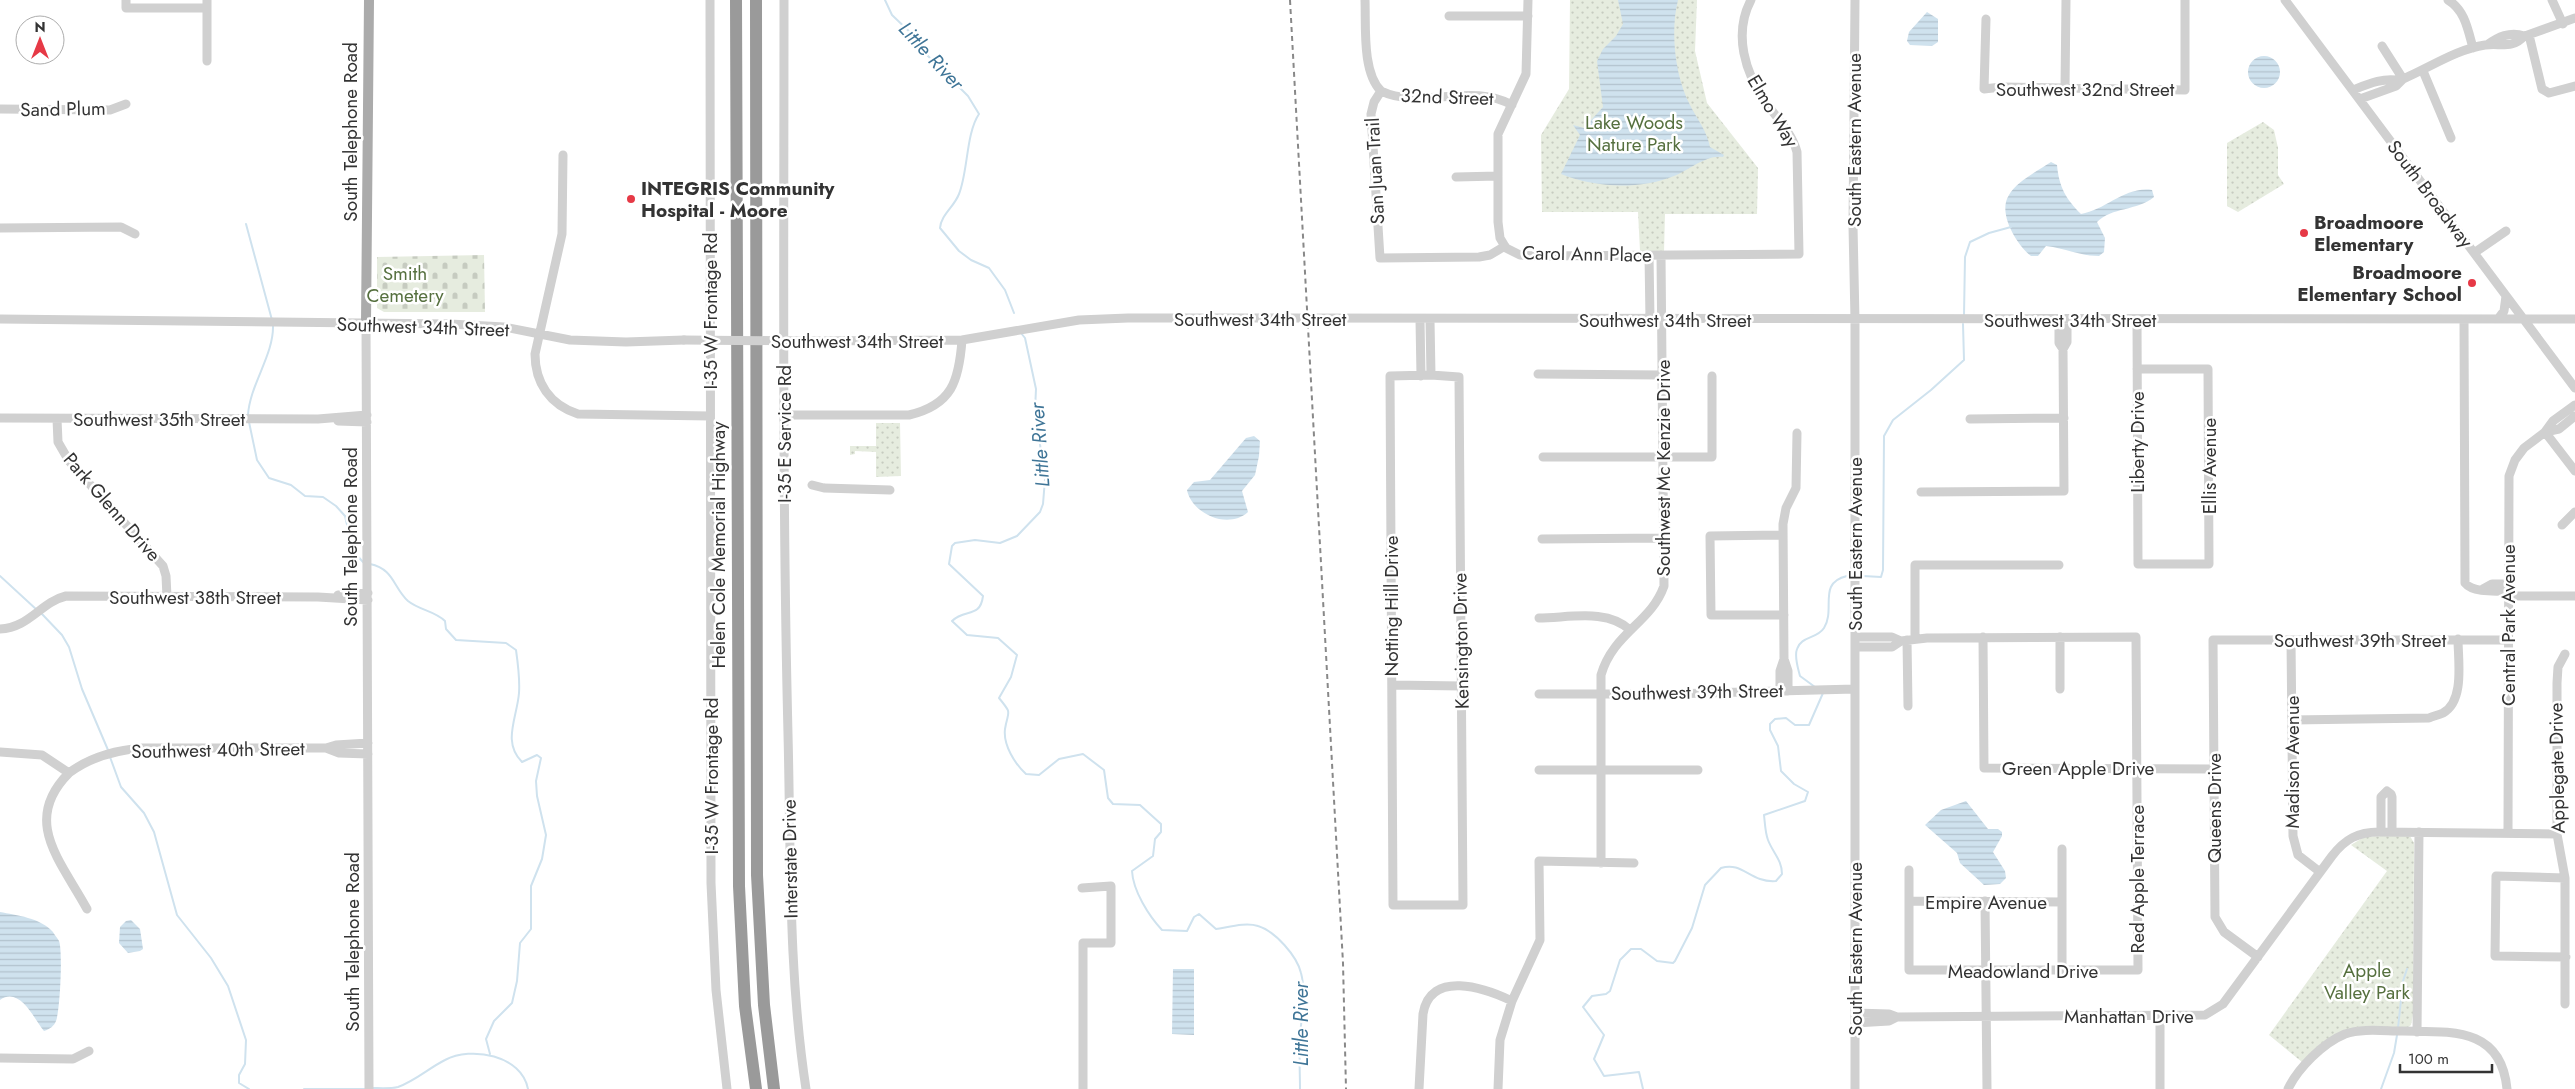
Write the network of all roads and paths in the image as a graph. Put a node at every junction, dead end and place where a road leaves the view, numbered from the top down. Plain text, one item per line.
1 (369, 0) edge
2 (710, 0) edge
3 (736, 0) edge
4 (756, 0) edge
5 (784, 0) edge
6 (1365, 0) edge
7 (1528, 0) edge
8 (1751, 0) edge
9 (1855, 0) edge
10 (2066, 0) edge
11 (2185, 0) edge
12 (2285, 0) edge
13 (2448, 0) edge
14 (2552, 0) edge
15 (126, 4) edge
16 (207, 4) edge
17 (1449, 16) dead end
18 (1528, 16) junction
19 (2575, 18) edge
20 (1986, 19) dead end
21 (2563, 24) junction
22 (2526, 35) junction
23 (2382, 46) dead end
24 (2473, 48) junction
25 (207, 61) dead end
26 (2423, 71) junction
27 (2402, 80) junction
28 (2575, 86) edge
29 (2065, 88) junction
30 (2353, 90) junction
31 (1381, 91) junction
32 (2546, 92) junction
33 (2360, 99) junction
34 (2544, 102) dead end
35 (126, 104) dead end
36 (1512, 104) junction
37 (0, 109) edge
38 (2451, 138) dead end
39 (563, 155) dead end
40 (1498, 176) junction
41 (1456, 177) dead end
42 (0, 228) edge
43 (2506, 231) dead end
44 (135, 234) dead end
45 (1505, 246) junction
46 (2474, 253) junction
47 (1799, 254) joint
48 (1649, 255) junction
49 (1661, 255) junction
50 (1380, 258) joint
51 (2506, 296) junction
52 (0, 319) edge
53 (2464, 319) junction
54 (2498, 319) junction
55 (2523, 319) junction
56 (2575, 319) edge
57 (1420, 320) junction
58 (1430, 320) junction
59 (1650, 320) junction
60 (1662, 320) junction
61 (1855, 320) junction
62 (2063, 320) junction
63 (2137, 320) junction
64 (366, 324) junction
65 (539, 334) junction
66 (962, 340) junction
67 (2137, 369) junction
68 (1538, 374) dead end
69 (1431, 375) junction
70 (1663, 375) junction
71 (1421, 376) junction
72 (1712, 376) dead end
73 (1459, 377) joint
74 (2575, 388) edge
75 (2575, 404) edge
76 (784, 415) junction
77 (710, 416) junction
78 (2569, 417) edge
79 (0, 418) edge
80 (2064, 418) junction
81 (57, 419) junction
82 (367, 419) junction
83 (1970, 419) dead end
84 (2545, 432) junction
85 (1797, 433) dead end
86 (1543, 457) dead end
87 (1664, 457) junction
88 (2575, 471) edge
89 (812, 485) dead end
90 (890, 490) dead end
91 (1921, 492) dead end
92 (2575, 512) edge
93 (2562, 525) dead end
94 (1783, 535) junction
95 (1664, 538) junction
96 (1542, 539) dead end
97 (2209, 564) joint
98 (2059, 565) dead end
99 (2508, 590) junction
100 (167, 596) junction
101 (2575, 596) edge
102 (368, 597) junction
103 (1784, 615) junction
104 (1539, 618) dead end
105 (785, 627) joint
106 (0, 629) edge
107 (1630, 630) junction
108 (1983, 637) junction
109 (2060, 637) junction
110 (1908, 640) junction
111 (2213, 640) joint
112 (2291, 640) junction
113 (2458, 640) junction
114 (2508, 640) junction
115 (1855, 642) junction
116 (2565, 654) dead end
117 (1392, 686) junction
118 (1462, 686) junction
119 (1855, 689) junction
120 (2060, 689) dead end
121 (1784, 691) junction
122 (1539, 694) dead end
123 (1600, 694) junction
124 (1908, 706) dead end
125 (2292, 720) junction
126 (368, 743) junction
127 (326, 748) junction
128 (0, 752) edge
129 (368, 754) junction
130 (2136, 769) junction
131 (2213, 769) junction
132 (1539, 770) dead end
133 (1600, 770) junction
134 (1698, 770) dead end
135 (69, 773) junction
136 (2382, 832) junction
137 (2392, 832) junction
138 (2420, 832) junction
139 (2508, 833) junction
140 (2557, 834) junction
141 (2062, 849) dead end
142 (1600, 863) junction
143 (1634, 863) dead end
144 (1909, 870) dead end
145 (2320, 872) junction
146 (2565, 878) junction
147 (1082, 888) dead end
148 (1910, 901) junction
149 (1985, 901) junction
150 (2062, 902) junction
151 (1462, 905) joint
152 (87, 909) dead end
153 (2258, 957) junction
154 (2566, 957) junction
155 (2062, 970) junction
156 (2138, 970) joint
157 (1986, 971) junction
158 (1512, 1000) junction
159 (2565, 1004) dead end
160 (1854, 1013) junction
161 (2160, 1016) junction
162 (1897, 1017) junction
163 (1986, 1017) junction
164 (1854, 1023) junction
165 (2417, 1032) junction
166 (89, 1051) dead end
167 (0, 1058) edge
168 (369, 1087) edge
169 (727, 1089) edge
170 (756, 1089) edge
171 (774, 1089) edge
172 (806, 1089) edge
173 (1083, 1089) edge
174 (1419, 1089) edge
175 (1498, 1089) edge
176 (1855, 1089) edge
177 (1987, 1089) edge
178 (2160, 1089) edge
179 (2288, 1089) edge
180 (2507, 1089) edge

1 - 64 main road, South Telephone Road
2 - 77 street, I-35 W Frontage Rd
3 - 170 highway, Helen Cole Memorial Highway
4 - 171 highway, Helen Cole Memorial Highway
5 - 76 street, I-35 E Service Rd
6 - 31 street, San Juan Trail
7 - 18 street
8 - 47 street, Elmo Way
9 - 61 street, South Eastern Avenue
10 - 29 street
11 - 29 street, Southwest 32nd Street
12 - 30 street, South Broadway
13 - 24 street
14 - 21 street
15 - 16 street
16 - 25 street
17 - 18 street
18 - 36 street
19 - 21 street
20 - 29 street, Southwest 32nd Street
21 - 22 street
22 - 24 street
22 - 32 street
23 - 27 street
24 - 26 street
26 - 27 street
26 - 38 street
27 - 30 street
27 - 33 street
28 - 32 street
30 - 33 street, South Broadway
31 - 36 street, 32nd Street
31 - 50 street, San Juan Trail
32 - 34 street
33 - 46 street, South Broadway
35 - 37 street, Sand Plum
36 - 40 street
39 - 65 street
40 - 41 street
40 - 45 street
42 - 44 street
43 - 46 street
45 - 48 street, Carol Ann Place
45 - 50 street, Carol Ann Place
46 - 51 street, South Broadway
47 - 49 street, Carol Ann Place
48 - 49 street, Carol Ann Place
48 - 59 street
49 - 60 street, Southwest Mc Kenzie Drive
51 - 54 street
51 - 55 street, South Broadway
52 - 64 street, Southwest 34th Street
53 - 54 street, Southwest 34th Street
53 - 63 street, Southwest 34th Street
53 - 99 street
54 - 55 street, Southwest 34th Street
55 - 56 street, Southwest 34th Street
55 - 74 street, South Broadway
57 - 58 street, Southwest 34th Street
57 - 66 street, Southwest 34th Street
57 - 71 street
58 - 59 street, Southwest 34th Street
58 - 69 street
59 - 60 street, Southwest 34th Street
60 - 61 street, Southwest 34th Street
60 - 70 street, Southwest Mc Kenzie Drive
61 - 62 street, Southwest 34th Street
61 - 115 street, South Eastern Avenue
62 - 63 street, Southwest 34th Street
62 - 80 street
63 - 67 street, Liberty Drive
64 - 65 street, Southwest 34th Street
64 - 82 street, South Telephone Road
65 - 66 street, Southwest 34th Street, bridge
65 - 77 street
66 - 76 street
67 - 97 street, Ellis Avenue
67 - 97 street, Liberty Drive
68 - 70 street
69 - 71 street, Notting Hill Drive
69 - 73 street, Notting Hill Drive
70 - 87 street, Southwest Mc Kenzie Drive
71 - 117 street, Notting Hill Drive
72 - 87 street
73 - 118 street, Kensington Drive
75 - 78 street, Central Park Avenue
76 - 105 street, I-35 E Service Rd
77 - 169 street, I-35 W Frontage Rd
78 - 84 street, Central Park Avenue
79 - 81 street, Southwest 35th Street
80 - 83 street
80 - 91 street
81 - 82 street, Southwest 35th Street
81 - 100 street, Park Glenn Drive
82 - 102 street, South Telephone Road
84 - 88 street
84 - 99 street, Central Park Avenue
85 - 94 street
86 - 87 street
87 - 95 street, Southwest Mc Kenzie Drive
89 - 90 street
92 - 93 street
94 - 103 street
94 - 103 street
95 - 96 street
95 - 107 street, Southwest Mc Kenzie Drive
98 - 110 street
99 - 101 street
99 - 114 street, Central Park Avenue
100 - 102 street, Southwest 38th Street
100 - 106 street, Southwest 38th Street
102 - 126 street, South Telephone Road
103 - 121 street
104 - 107 street
105 - 172 street, Interstate Drive
107 - 123 street, Southwest Mc Kenzie Drive
108 - 109 street
108 - 110 street
108 - 130 street, Green Apple Drive
109 - 120 street
109 - 130 street, Red Apple Terrace
110 - 115 street
110 - 124 street
111 - 112 street, Southwest 39th Street
111 - 131 street, Queens Drive
112 - 113 street, Southwest 39th Street
112 - 125 street, Madison Avenue
113 - 114 street, Southwest 39th Street
113 - 125 street
114 - 139 street, Central Park Avenue
115 - 119 street, South Eastern Avenue
116 - 140 street, Applegate Drive
117 - 118 street
117 - 151 street, Notting Hill Drive
118 - 151 street, Kensington Drive
119 - 121 street, Southwest 39th Street
119 - 160 street, South Eastern Avenue
121 - 123 street, Southwest 39th Street
122 - 123 street, Southwest 39th Street
123 - 133 street, Southwest Mc Kenzie Drive
125 - 145 street, Madison Avenue
126 - 127 street, Southwest 40th Street
126 - 129 street, South Telephone Road
127 - 129 street, Southwest 40th Street
127 - 135 street, Southwest 40th Street
128 - 135 street
129 - 168 street, South Telephone Road
130 - 131 street, Green Apple Drive
130 - 156 street, Red Apple Terrace
131 - 153 street, Queens Drive
132 - 133 street
133 - 134 street
133 - 142 street, Southwest Mc Kenzie Drive
135 - 152 street
136 - 137 street, Manhattan Drive
136 - 137 street
136 - 145 street, Manhattan Drive
137 - 138 street, Manhattan Drive
138 - 139 street, Manhattan Drive
138 - 165 street
139 - 140 street, Manhattan Drive
140 - 146 street, Applegate Drive
141 - 150 street
142 - 143 street
142 - 158 street
144 - 148 street
145 - 153 street, Manhattan Drive
146 - 154 street, Applegate Drive
146 - 154 street
147 - 173 street
148 - 149 street, Empire Avenue
148 - 157 street, Meadowland Drive
149 - 150 street, Empire Avenue
149 - 157 street
150 - 155 street
153 - 161 street, Manhattan Drive
154 - 159 street, Applegate Drive
155 - 156 street, Meadowland Drive
155 - 157 street, Meadowland Drive
157 - 163 street
158 - 174 street
158 - 175 street
160 - 162 street, Manhattan Drive
160 - 164 street, South Eastern Avenue
161 - 163 street, Manhattan Drive
161 - 178 street
162 - 163 street, Manhattan Drive
162 - 164 street, Manhattan Drive
163 - 177 street
164 - 176 street, South Eastern Avenue
165 - 179 street
165 - 180 street
166 - 167 street

